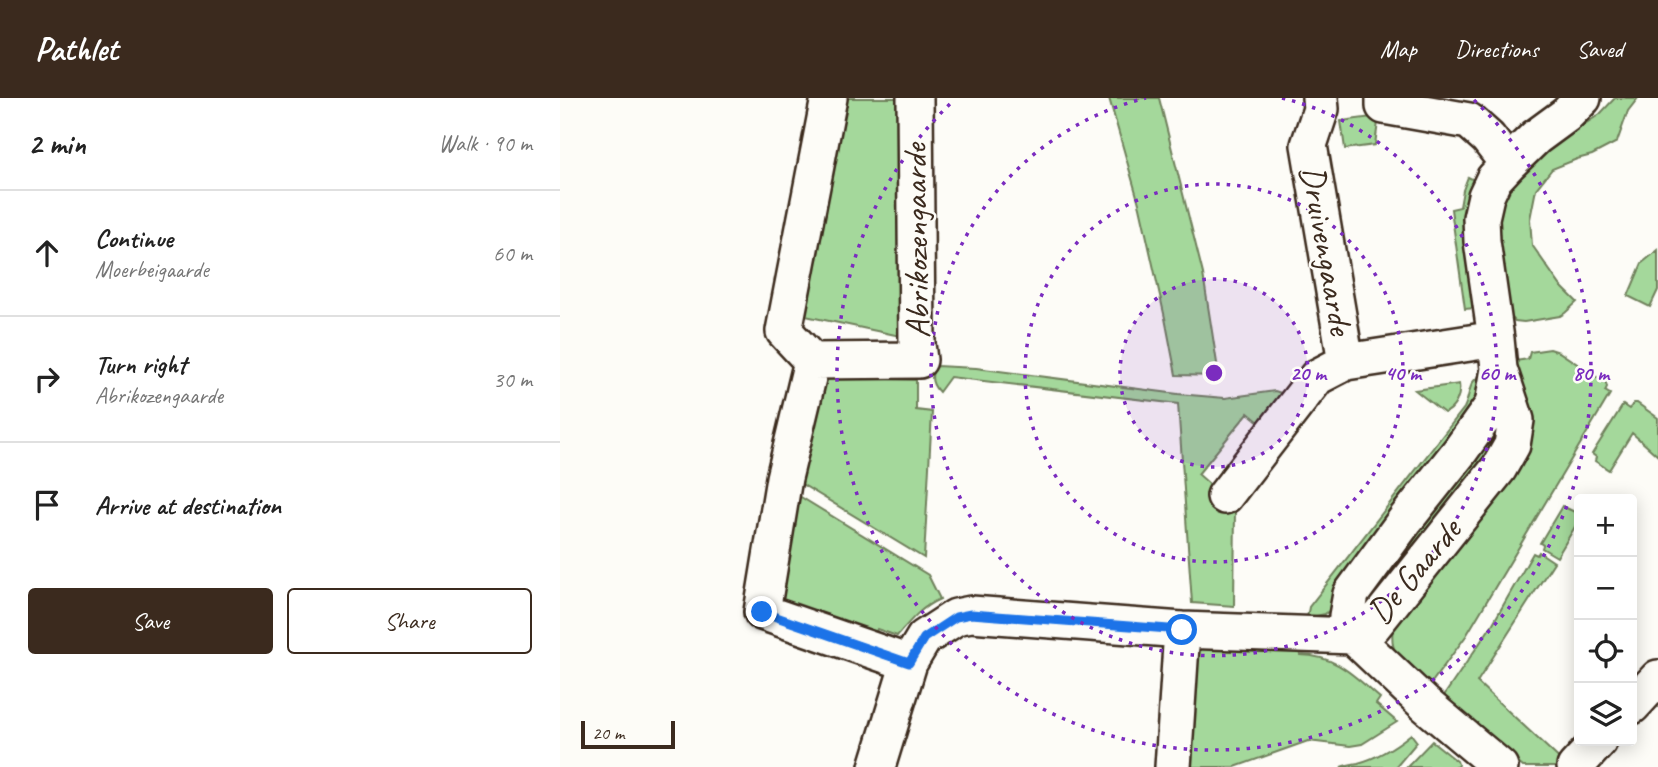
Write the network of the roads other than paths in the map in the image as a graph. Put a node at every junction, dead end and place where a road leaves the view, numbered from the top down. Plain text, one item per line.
1 (829, 98) edge
2 (915, 98) edge
3 (1320, 98) edge
4 (1384, 98) edge
5 (1583, 98) edge
6 (1508, 164) junction
7 (1498, 354) junction
8 (812, 361) junction
9 (1346, 362) junction
10 (1225, 496) dead end
11 (1182, 630) junction
12 (1353, 636) junction
13 (909, 663) junction
14 (1658, 678) edge
15 (1637, 701) edge
16 (1595, 746) edge
17 (877, 767) edge
18 (1173, 767) edge
19 (1500, 767) edge
20 (1575, 767) edge

1 - 8 street
2 - 8 street, Abrikozengaarde
3 - 9 street, Druivengaarde
4 - 6 street
5 - 6 street, De Gaarde
6 - 7 street, De Gaarde
7 - 9 street, Druivengaarde
7 - 12 street, De Gaarde
8 - 13 street
9 - 10 street, Druivengaarde
11 - 12 street
11 - 13 street
11 - 18 street
12 - 19 street
13 - 17 street
14 - 15 street
16 - 20 street

